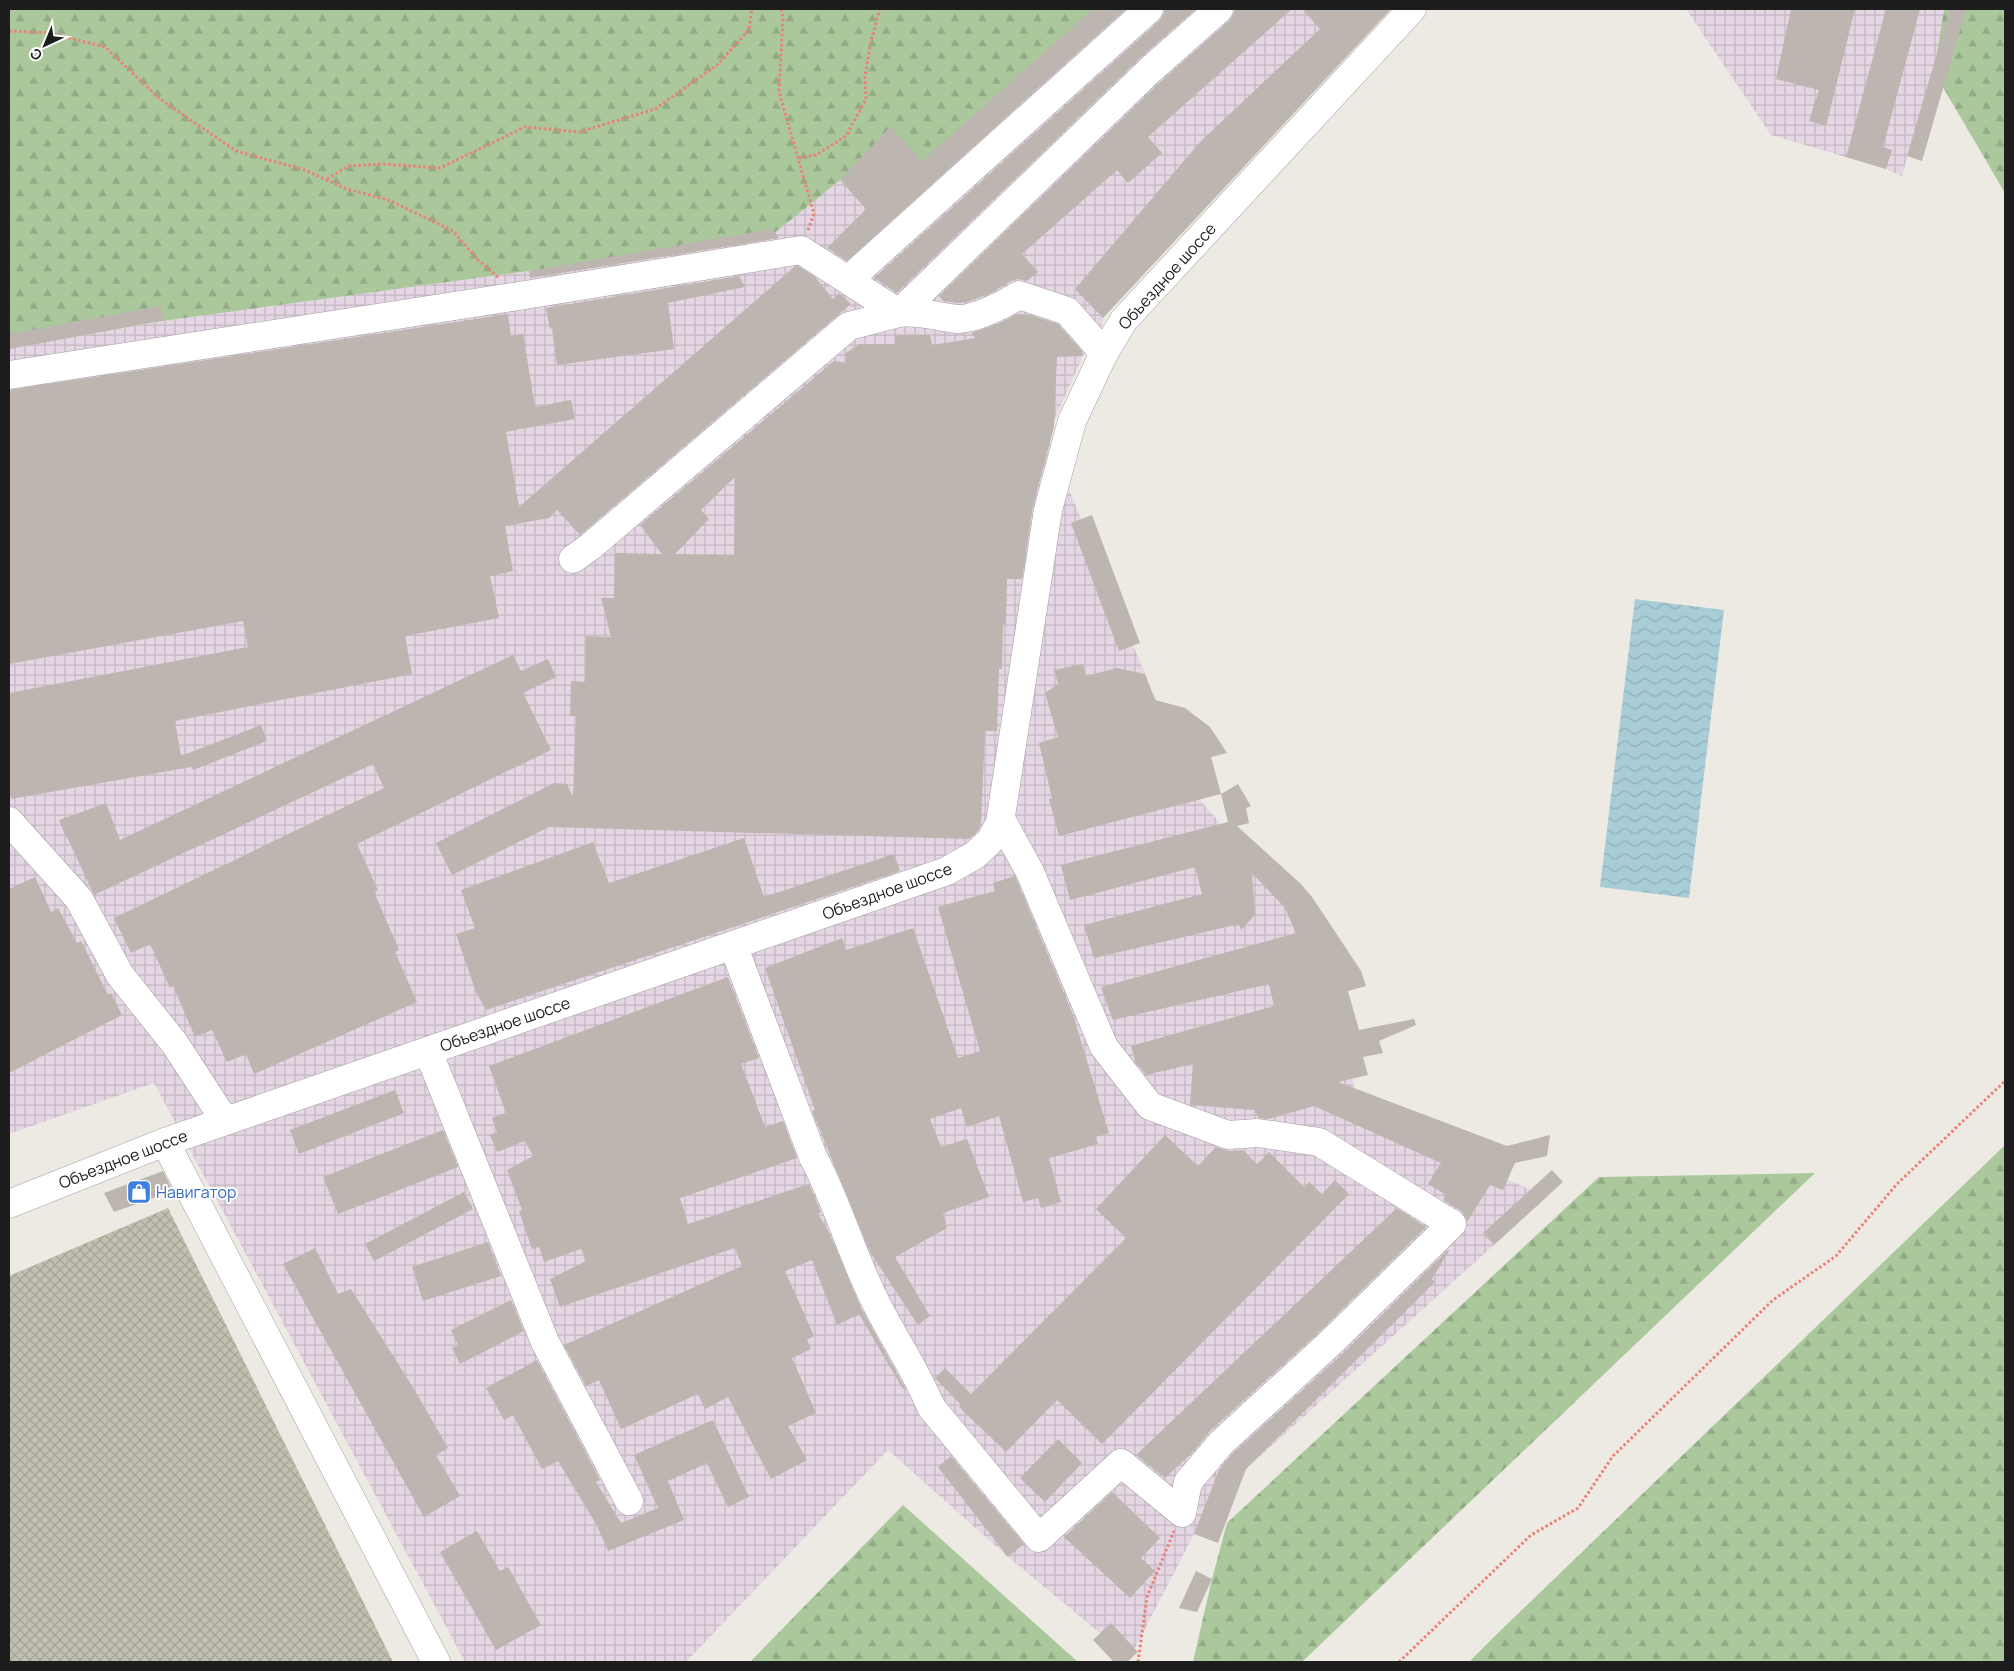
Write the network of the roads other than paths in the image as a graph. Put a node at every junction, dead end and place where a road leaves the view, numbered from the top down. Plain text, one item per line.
1 (1149, 9) edge
2 (1218, 9) edge
3 (1412, 9) edge
4 (856, 286) junction
5 (899, 313) junction
6 (1104, 353) junction
7 (9, 375) edge
8 (573, 559) dead end
9 (1001, 820) junction
10 (9, 821) edge
11 (733, 945) junction
12 (428, 1051) junction
13 (225, 1121) junction
14 (165, 1142) junction
15 (9, 1204) edge
16 (629, 1501) dead end
17 (436, 1662) edge

1 - 4 street
2 - 5 street
3 - 6 street, Объездное шоссе
4 - 5 street
4 - 7 street
5 - 6 street
5 - 8 street
6 - 9 street, Объездное шоссе
9 - 11 street, Объездное шоссе
9 - 11 street
10 - 13 street
11 - 12 street, Объездное шоссе
12 - 13 street, Объездное шоссе
12 - 16 street
13 - 14 street, Объездное шоссе
14 - 15 street, Объездное шоссе
14 - 17 street

